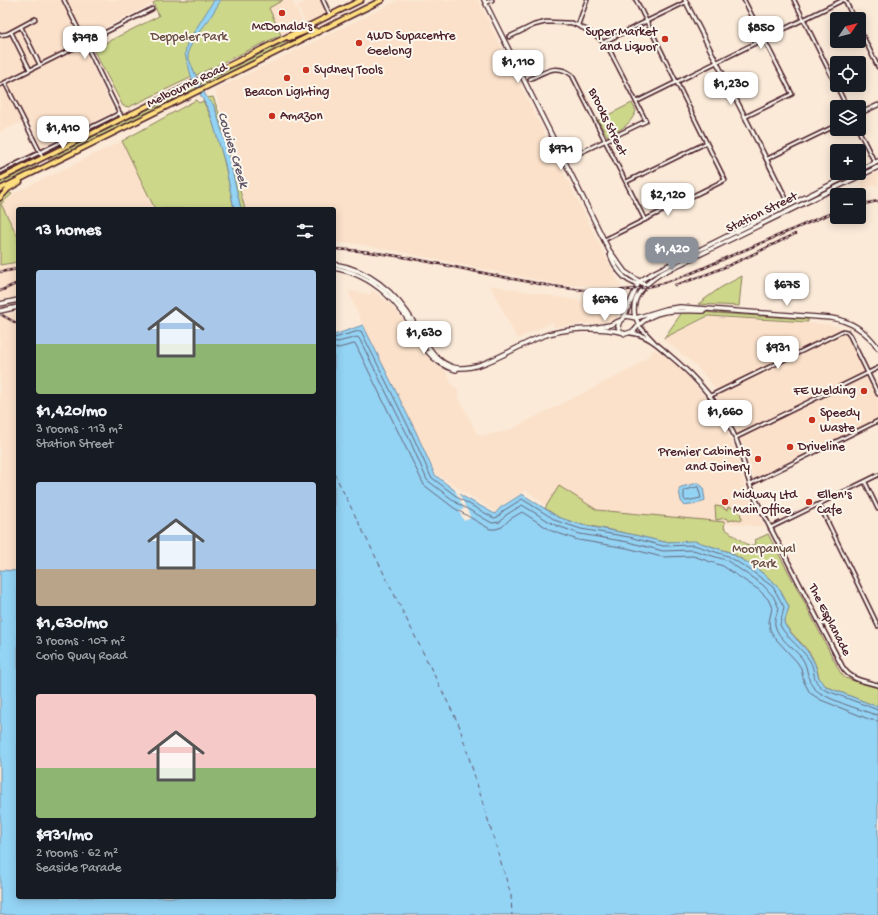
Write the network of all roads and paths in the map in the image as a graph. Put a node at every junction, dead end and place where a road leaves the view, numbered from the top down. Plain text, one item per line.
1 (64, 0) edge
2 (323, 0) edge
3 (361, 0) edge
4 (382, 0) edge
5 (491, 0) edge
6 (587, 0) edge
7 (636, 0) edge
8 (744, 0) edge
9 (794, 0) edge
10 (844, 0) edge
11 (485, 1) edge
12 (686, 1) edge
13 (152, 9) dead end
14 (850, 12) edge
15 (330, 16) junction
16 (35, 19) dead end
17 (804, 19) junction
18 (646, 21) junction
19 (578, 25) junction
20 (21, 27) junction
21 (11, 32) junction
22 (318, 32) junction
23 (0, 35) edge
24 (509, 37) dead end
25 (285, 39) junction
26 (764, 40) junction
27 (604, 42) junction
28 (866, 42) edge
29 (85, 43) junction
30 (716, 63) junction
31 (40, 65) junction
32 (878, 67) edge
33 (30, 70) junction
34 (530, 79) dead end
35 (5, 83) junction
36 (677, 83) junction
37 (0, 85) edge
38 (844, 100) edge
39 (636, 102) junction
40 (878, 105) edge
41 (866, 111) edge
42 (120, 113) junction
43 (745, 117) junction
44 (123, 118) junction
45 (830, 128) edge
46 (862, 136) edge
47 (605, 141) junction
48 (706, 143) junction
49 (40, 153) junction
50 (43, 158) junction
51 (569, 158) dead end
52 (767, 159) junction
53 (876, 162) edge
54 (47, 166) junction
55 (866, 167) edge
56 (878, 167) edge
57 (0, 172) edge
58 (32, 173) junction
59 (0, 179) edge
60 (840, 180) edge
61 (626, 182) junction
62 (0, 189) edge
63 (0, 198) edge
64 (789, 205) junction
65 (791, 210) junction
66 (645, 220) junction
67 (604, 240) junction
68 (336, 265) edge
69 (336, 269) edge
70 (366, 276) junction
71 (639, 283) junction
72 (645, 285) junction
73 (16, 300) edge
74 (0, 304) edge
75 (16, 307) edge
76 (710, 310) junction
77 (2, 311) edge
78 (624, 318) junction
79 (635, 318) junction
80 (620, 321) junction
81 (639, 325) junction
82 (586, 330) junction
83 (621, 332) junction
84 (631, 333) junction
85 (656, 344) junction
86 (878, 348) edge
87 (878, 368) edge
88 (868, 373) junction
89 (878, 394) edge
90 (710, 396) junction
91 (878, 421) edge
92 (736, 438) junction
93 (878, 475) edge
94 (864, 482) junction
95 (750, 484) junction
96 (819, 504) junction
97 (878, 509) edge
98 (770, 528) junction
99 (878, 626) edge
100 (878, 685) edge

1 - 29 street
2 - 15 street
3 - 15 highway, Melbourne Road
4 - 22 highway, Melbourne Road
5 - 11 street
6 - 19 street
7 - 18 street
8 - 26 street
9 - 17 street
10 - 14 street
10 - 17 street
11 - 67 main road
12 - 18 street
12 - 30 street
13 - 29 street
15 - 25 highway, Melbourne Road
16 - 20 street
17 - 26 street
17 - 38 street
18 - 27 street
18 - 36 street
19 - 24 street
19 - 27 street
20 - 21 street
20 - 31 street
21 - 23 street
21 - 33 street
22 - 25 highway
22 - 54 highway, Melbourne Road
25 - 44 highway, Melbourne Road
26 - 30 street
26 - 43 street
27 - 39 street
28 - 32 street
29 - 31 street
29 - 42 street
30 - 36 street
30 - 43 street
31 - 33 street
33 - 35 street
34 - 47 street, Brooks Street
35 - 37 street
35 - 49 street
36 - 39 street
36 - 48 street
39 - 47 street
40 - 41 street
42 - 44 street
42 - 49 street
43 - 52 street
44 - 50 highway, Melbourne Road
45 - 52 street
46 - 53 street
47 - 51 street
47 - 61 street, Brooks Street
48 - 61 street
48 - 66 street
49 - 50 street
49 - 57 street
50 - 54 highway
50 - 59 highway, Melbourne Road
52 - 64 street
53 - 55 main road
54 - 58 highway, Melbourne Road
56 - 65 main road, Station Street
58 - 62 highway, Melbourne Road
58 - 63 highway
60 - 64 main road, Station Street
61 - 66 street, Brooks Street
64 - 65 main road
64 - 71 main road, Station Street
65 - 72 main road, Station Street
66 - 67 street
67 - 71 main road
68 - 70 main road
69 - 70 main road
70 - 82 main road
71 - 72 main road
71 - 78 main road
72 - 79 main road, Station Street
73 - 74 main road
75 - 77 main road
76 - 79 main road
76 - 81 main road
76 - 86 main road
78 - 79 main road
78 - 80 main road
79 - 81 main road
80 - 82 main road
80 - 83 main road
81 - 84 main road
81 - 85 street, The Esplanade
82 - 83 main road
83 - 84 main road
84 - 85 street, The Esplanade
85 - 90 street, The Esplanade
87 - 88 street
88 - 89 street
88 - 90 street
88 - 92 street
90 - 92 street, The Esplanade
91 - 95 street
92 - 95 street, The Esplanade
93 - 94 street
94 - 96 street
94 - 97 street
95 - 98 street, The Esplanade
96 - 98 street
96 - 99 street
98 - 100 street, The Esplanade

